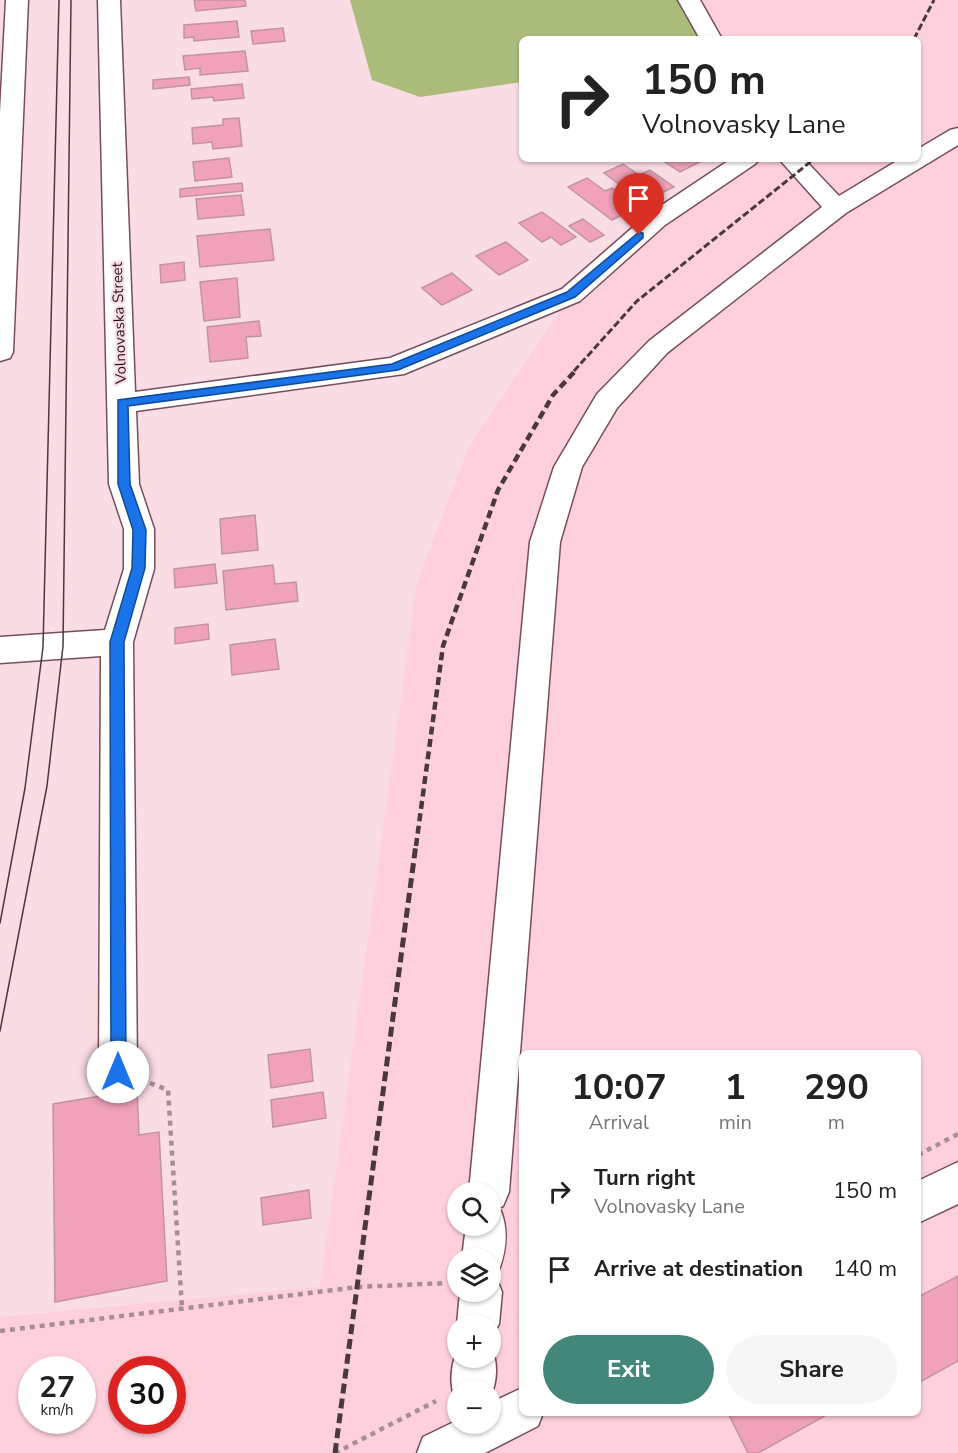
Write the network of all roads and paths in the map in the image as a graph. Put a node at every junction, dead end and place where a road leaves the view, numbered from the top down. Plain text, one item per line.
1 (17, 0) edge
2 (109, 0) edge
3 (689, 0) edge
4 (709, 36) edge
5 (958, 135) edge
6 (921, 157) edge
7 (743, 162) edge
8 (794, 162) edge
9 (913, 162) edge
10 (837, 208) junction
11 (0, 352) edge
12 (122, 403) junction
13 (117, 642) junction
14 (0, 650) edge
15 (118, 1072) dead end
16 (168, 1090) dead end
17 (958, 1134) edge
18 (921, 1153) edge
19 (490, 1182) edge
20 (958, 1182) edge
21 (921, 1201) edge
22 (447, 1283) edge
23 (182, 1308) junction
24 (0, 1331) edge
25 (501, 1409) edge
26 (519, 1410) edge
27 (447, 1414) edge
28 (335, 1453) edge

1 - 11 street
2 - 12 street, Volnovaska Street
3 - 4 street
5 - 6 street
7 - 12 street
8 - 10 street
9 - 10 street
10 - 19 street
12 - 13 street, Volnovaska Street
13 - 14 street
13 - 15 street, Volnovaska Street
16 - 23 path
17 - 18 path
20 - 21 street
22 - 23 path
23 - 24 path
25 - 26 street
27 - 28 path

